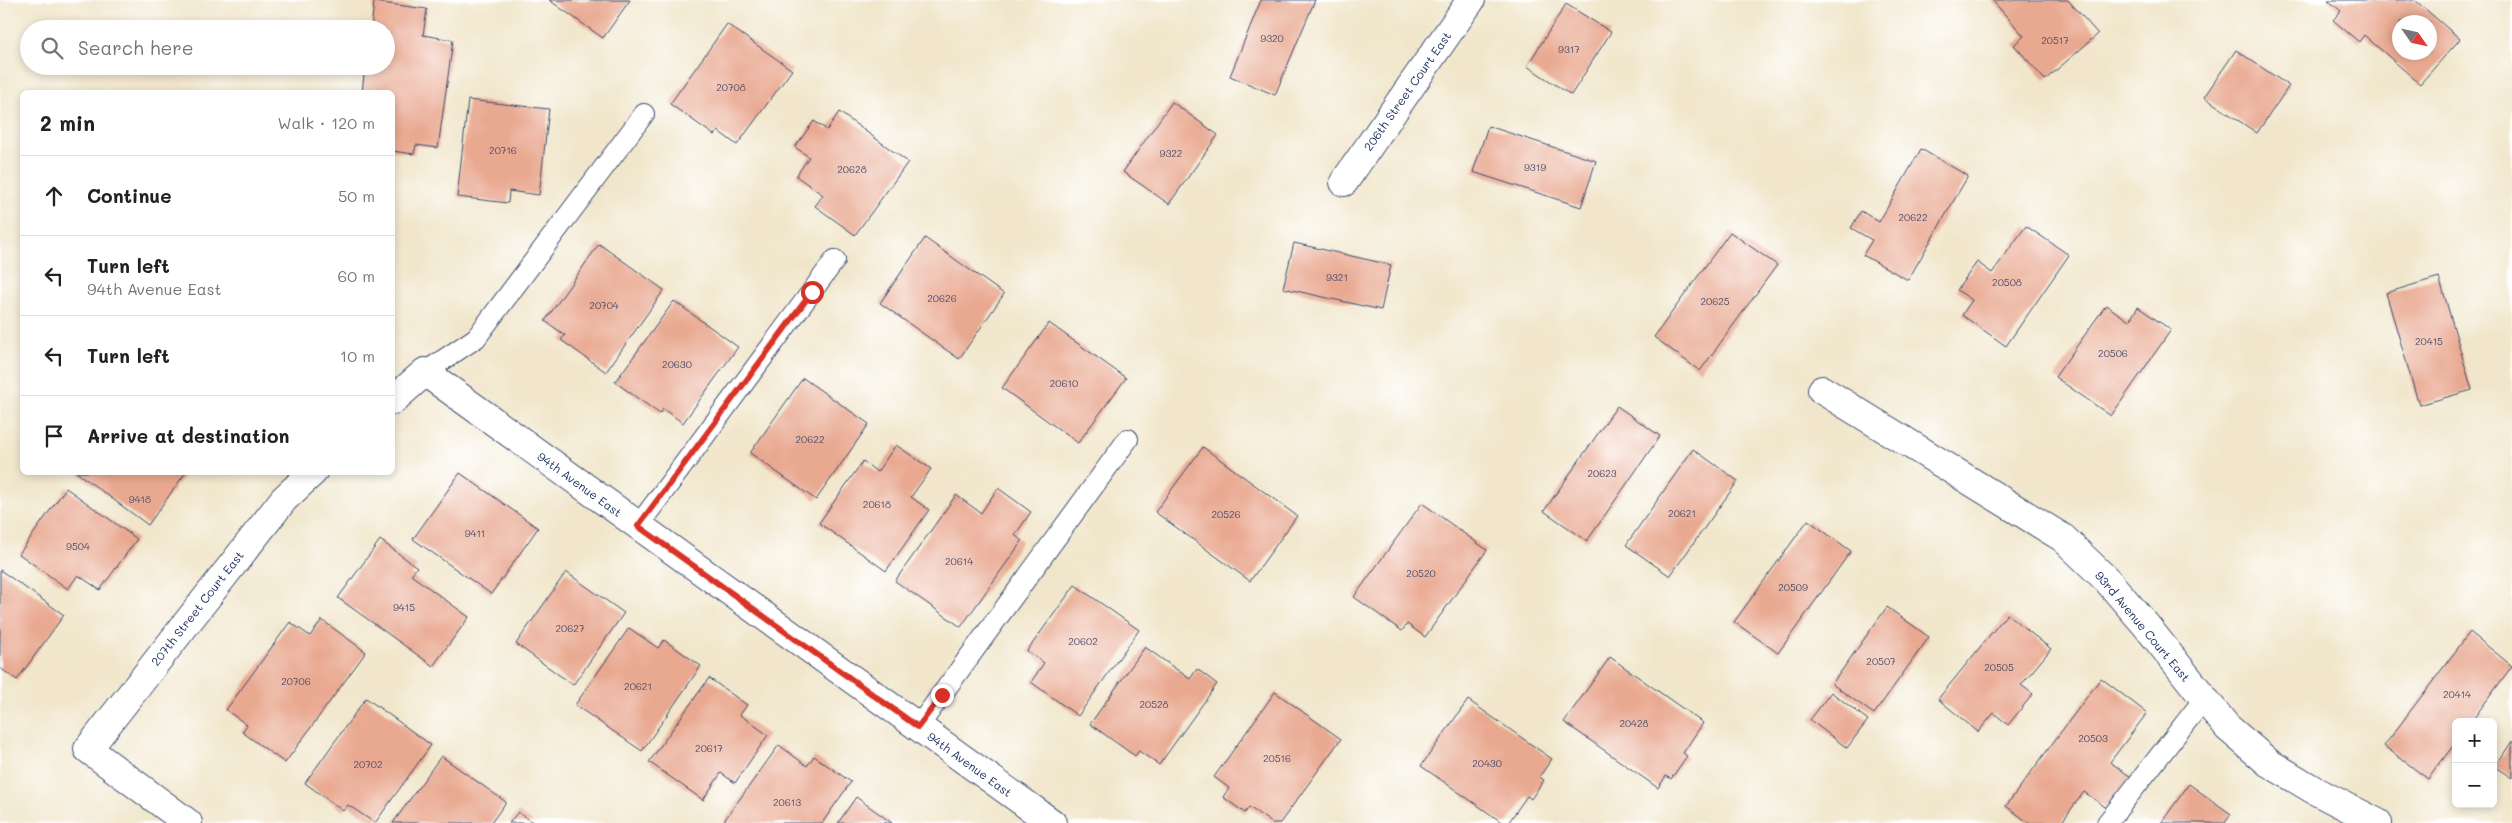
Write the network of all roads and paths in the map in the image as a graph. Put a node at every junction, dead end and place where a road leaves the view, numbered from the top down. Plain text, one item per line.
1 (1471, 0) edge
2 (644, 114) dead end
3 (1344, 182) dead end
4 (835, 260) dead end
5 (425, 372) junction
6 (1822, 390) dead end
7 (395, 398) edge
8 (1128, 439) dead end
9 (310, 475) edge
10 (638, 526) junction
11 (2204, 699) junction
12 (918, 727) junction
13 (188, 823) edge
14 (1052, 823) edge
15 (2107, 823) edge
16 (2378, 823) edge

1 - 3 street, 206th Street Court East
2 - 5 lane
4 - 10 lane
5 - 7 street
5 - 10 street, 94th Avenue East
6 - 11 street, 93rd Avenue Court East
8 - 12 lane
9 - 13 street, 207th Street Court East
10 - 12 street, 94th Avenue East
11 - 15 lane
11 - 16 street, 93rd Avenue Court East
12 - 14 street, 94th Avenue East

